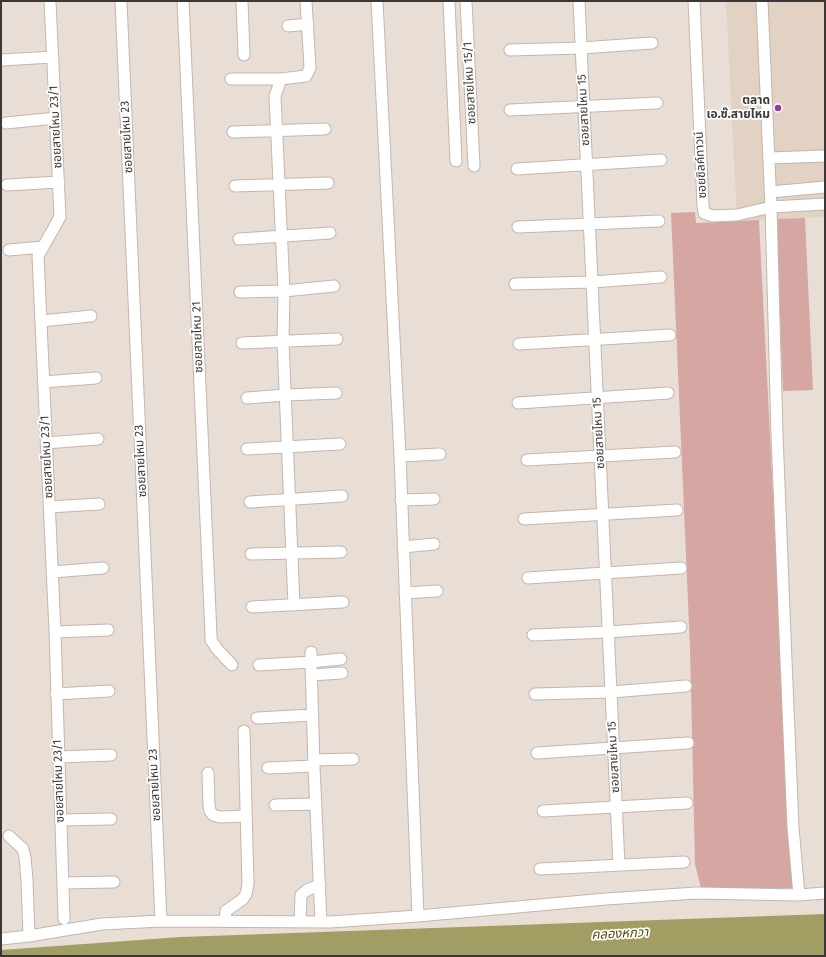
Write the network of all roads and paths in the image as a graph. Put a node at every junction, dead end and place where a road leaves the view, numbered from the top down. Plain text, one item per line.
1 (50, 1) edge
2 (121, 1) edge
3 (183, 1) edge
4 (242, 1) edge
5 (306, 1) edge
6 (377, 1) edge
7 (449, 1) edge
8 (466, 1) edge
9 (579, 1) edge
10 (694, 1) edge
11 (762, 1) edge
12 (308, 24) junction
13 (288, 26) dead end
14 (652, 43) dead end
15 (581, 48) junction
16 (510, 50) dead end
17 (244, 55) dead end
18 (53, 57) junction
19 (1, 60) edge
20 (231, 79) dead end
21 (281, 79) junction
22 (657, 103) dead end
23 (584, 107) junction
24 (510, 110) dead end
25 (56, 118) junction
26 (6, 122) dead end
27 (325, 129) dead end
28 (277, 130) junction
29 (233, 132) dead end
30 (825, 156) edge
31 (769, 158) junction
32 (662, 160) dead end
33 (456, 161) dead end
34 (586, 165) junction
35 (474, 166) dead end
36 (517, 169) dead end
37 (59, 182) junction
38 (328, 183) dead end
39 (279, 184) junction
40 (7, 186) dead end
41 (235, 186) dead end
42 (825, 188) edge
43 (770, 192) junction
44 (825, 204) edge
45 (771, 207) junction
46 (659, 220) dead end
47 (589, 224) junction
48 (518, 227) dead end
49 (330, 233) dead end
50 (281, 237) junction
51 (239, 239) dead end
52 (43, 247) junction
53 (10, 250) dead end
54 (661, 277) dead end
55 (592, 282) junction
56 (515, 284) dead end
57 (334, 286) dead end
58 (284, 291) junction
59 (240, 292) dead end
60 (91, 316) dead end
61 (41, 321) junction
62 (670, 335) dead end
63 (337, 338) dead end
64 (594, 340) junction
65 (283, 341) junction
66 (242, 343) dead end
67 (519, 344) dead end
68 (96, 378) dead end
69 (43, 382) junction
70 (336, 393) dead end
71 (668, 393) dead end
72 (286, 395) junction
73 (597, 397) junction
74 (247, 398) dead end
75 (518, 403) dead end
76 (98, 439) dead end
77 (46, 443) junction
78 (340, 444) dead end
79 (288, 447) junction
80 (247, 449) dead end
81 (675, 452) dead end
82 (440, 454) dead end
83 (400, 456) junction
84 (600, 456) junction
85 (527, 460) dead end
86 (342, 496) dead end
87 (290, 499) junction
88 (434, 499) dead end
89 (400, 500) junction
90 (250, 502) dead end
91 (99, 504) dead end
92 (49, 507) junction
93 (678, 510) dead end
94 (602, 515) junction
95 (524, 519) dead end
96 (434, 544) dead end
97 (402, 546) junction
98 (292, 552) junction
99 (341, 552) dead end
100 (251, 554) dead end
101 (103, 568) dead end
102 (681, 568) dead end
103 (52, 572) junction
104 (605, 573) junction
105 (528, 578) dead end
106 (437, 591) dead end
107 (405, 593) junction
108 (343, 602) dead end
109 (294, 605) junction
110 (252, 607) dead end
111 (680, 627) dead end
112 (108, 630) dead end
113 (55, 632) junction
114 (608, 632) junction
115 (533, 634) dead end
116 (311, 657) junction
117 (341, 659) dead end
118 (232, 665) dead end
119 (259, 666) dead end
120 (342, 673) dead end
121 (311, 675) junction
122 (686, 686) dead end
123 (109, 691) dead end
124 (611, 692) junction
125 (56, 694) junction
126 (535, 694) dead end
127 (313, 715) junction
128 (257, 718) dead end
129 (244, 731) dead end
130 (688, 743) dead end
131 (613, 749) junction
132 (537, 753) dead end
133 (111, 755) dead end
134 (59, 757) junction
135 (353, 759) dead end
136 (314, 763) junction
137 (268, 768) dead end
138 (208, 773) dead end
139 (687, 803) dead end
140 (315, 804) junction
141 (275, 805) dead end
142 (616, 807) junction
143 (543, 811) dead end
144 (246, 816) junction
145 (111, 819) dead end
146 (61, 820) junction
147 (9, 836) dead end
148 (684, 862) dead end
149 (619, 866) junction
150 (540, 869) dead end
151 (114, 882) dead end
152 (63, 883) junction
153 (320, 885) junction
154 (825, 893) edge
155 (799, 895) junction
156 (418, 916) junction
157 (64, 919) dead end
158 (161, 921) junction
159 (225, 921) junction
160 (300, 921) junction
161 (321, 922) junction
162 (30, 936) junction
163 (1, 939) edge

1 - 18 street, ซอยสายไหม 23/1
2 - 158 street, ซอยสายไหม 23
3 - 118 street, ซอยสายไหม 21
4 - 17 street
5 - 12 street
6 - 83 street
7 - 33 street, ซอยสายไหม 15/1
8 - 35 street, ซอยสายไหม 15/1
9 - 15 street, ซอยสายไหม 15
10 - 45 street, ซอยซิลค์ทาวน์
11 - 31 street
12 - 13 street
12 - 21 street
14 - 15 street
15 - 16 street
15 - 23 street, ซอยสายไหม 15
18 - 19 street
18 - 25 street, ซอยสายไหม 23/1
20 - 21 street
21 - 28 street
22 - 23 street
23 - 24 street
23 - 34 street, ซอยสายไหม 15
25 - 26 street
25 - 37 street, ซอยสายไหม 23/1
27 - 28 street
28 - 29 street
28 - 39 street
30 - 31 street
31 - 43 street
32 - 34 street
34 - 36 street
34 - 47 street, ซอยสายไหม 15
37 - 40 street
37 - 52 street, ซอยสายไหม 23/1
38 - 39 street
39 - 41 street
39 - 50 street
42 - 43 street
43 - 45 street
44 - 45 street
45 - 155 street
46 - 47 street
47 - 48 street
47 - 55 street, ซอยสายไหม 15
49 - 50 street
50 - 51 street
50 - 58 street
52 - 53 street
52 - 61 street, ซอยสายไหม 23/1
54 - 55 street
55 - 56 street
55 - 64 street, ซอยสายไหม 15
57 - 58 street
58 - 59 street
58 - 65 street
60 - 61 street
61 - 69 street, ซอยสายไหม 23/1
62 - 64 street
63 - 65 street
64 - 67 street
64 - 73 street, ซอยสายไหม 15
65 - 66 street
65 - 72 street
68 - 69 street
69 - 77 street, ซอยสายไหม 23/1
70 - 72 street
71 - 73 street
72 - 74 street
72 - 79 street
73 - 75 street
73 - 84 street, ซอยสายไหม 15
76 - 77 street
77 - 92 street, ซอยสายไหม 23/1
78 - 79 street
79 - 80 street
79 - 87 street
81 - 84 street
82 - 83 street
83 - 89 street
84 - 85 street
84 - 94 street, ซอยสายไหม 15
86 - 87 street
87 - 90 street
87 - 98 street
88 - 89 street
89 - 97 street
91 - 92 street
92 - 103 street, ซอยสายไหม 23/1
93 - 94 street
94 - 95 street
94 - 104 street, ซอยสายไหม 15
96 - 97 street
97 - 107 street
98 - 99 street
98 - 100 street
98 - 109 street
101 - 103 street
102 - 104 street
103 - 113 street, ซอยสายไหม 23/1
104 - 105 street
104 - 114 street, ซอยสายไหม 15
106 - 107 street
107 - 156 street
108 - 109 street
109 - 110 street
111 - 114 street
112 - 113 street
113 - 125 street, ซอยสายไหม 23/1
114 - 115 street
114 - 124 street, ซอยสายไหม 15
116 - 117 street
116 - 119 street
116 - 121 street
120 - 121 street
121 - 127 street
122 - 124 street
123 - 125 street
124 - 126 street
124 - 131 street, ซอยสายไหม 15
125 - 134 street, ซอยสายไหม 23/1
127 - 128 street
127 - 136 street
129 - 144 street
130 - 131 street
131 - 132 street
131 - 142 street, ซอยสายไหม 15
133 - 134 street
134 - 146 street, ซอยสายไหม 23/1
135 - 136 street
136 - 137 street
136 - 140 street
138 - 144 street
139 - 142 street
140 - 141 street
140 - 153 street
142 - 143 street
142 - 149 street, ซอยสายไหม 15
144 - 159 street
145 - 146 street
146 - 152 street, ซอยสายไหม 23/1
147 - 162 street
148 - 149 street
149 - 150 street
151 - 152 street
152 - 157 street, ซอยสายไหม 23/1
153 - 160 street
153 - 161 street
154 - 155 street
155 - 156 street
156 - 161 street
158 - 159 street
158 - 162 street
159 - 160 street
160 - 161 street
162 - 163 street

